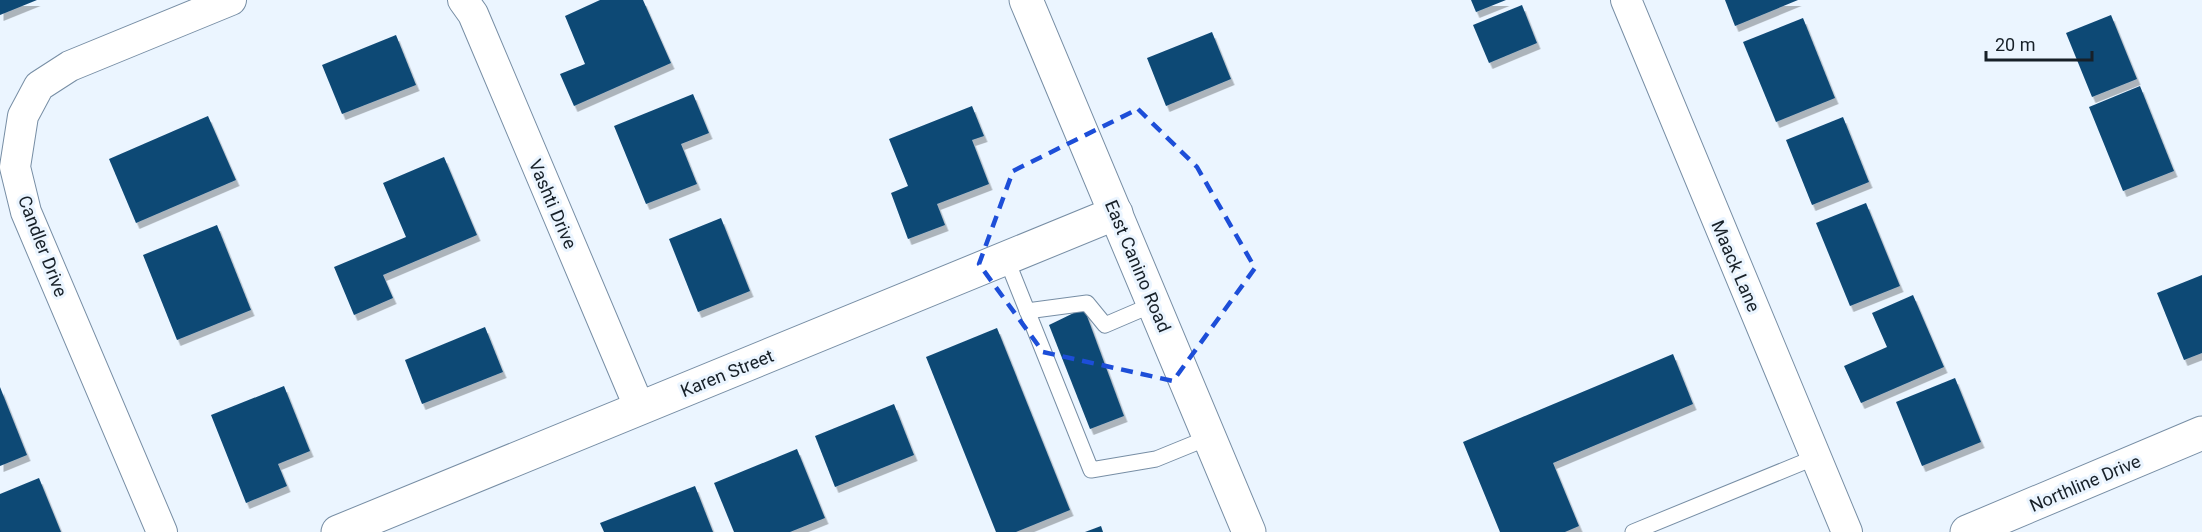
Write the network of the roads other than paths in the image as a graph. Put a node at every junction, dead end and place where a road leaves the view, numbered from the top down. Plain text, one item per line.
1 (231, 0) edge
2 (463, 0) edge
3 (1026, 0) edge
4 (1626, 0) edge
5 (1116, 213) junction
6 (1006, 258) junction
7 (1154, 304) junction
8 (1027, 311) junction
9 (640, 409) junction
10 (2202, 433) edge
11 (1209, 437) junction
12 (1816, 457) junction
13 (162, 532) edge
14 (338, 532) edge
15 (1249, 532) edge
16 (1633, 532) edge
17 (1847, 532) edge
18 (1967, 532) edge

1 - 13 street, Candler Drive
2 - 9 street, Vashti Drive
3 - 5 street, East Canino Road
4 - 12 street, Maack Lane
5 - 6 street, Karen Street
5 - 7 street, East Canino Road
6 - 8 lane
6 - 9 street, Karen Street
7 - 8 lane
7 - 11 street, East Canino Road
8 - 11 lane
9 - 14 street, Karen Street
10 - 18 street, Northline Drive
11 - 15 street, East Canino Road
12 - 16 lane
12 - 17 street, Maack Lane

